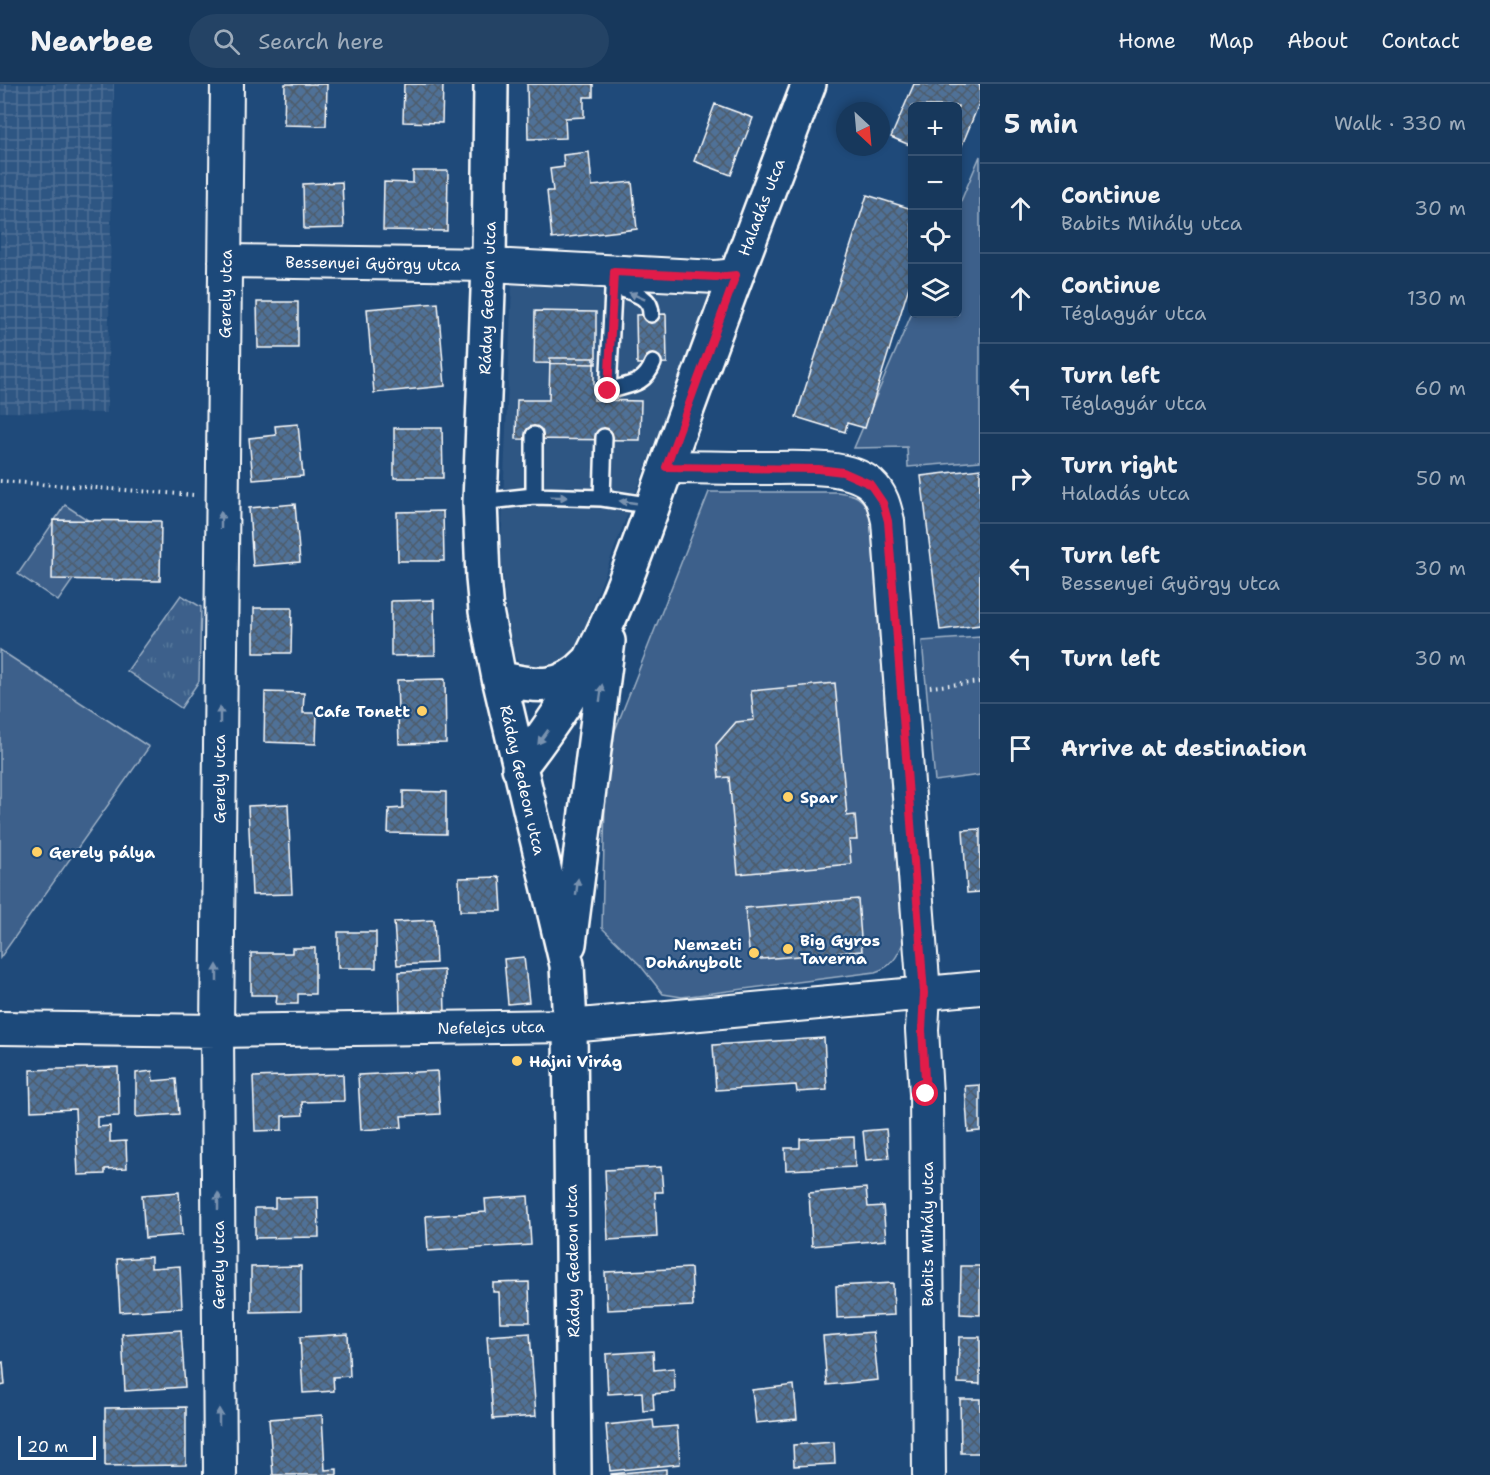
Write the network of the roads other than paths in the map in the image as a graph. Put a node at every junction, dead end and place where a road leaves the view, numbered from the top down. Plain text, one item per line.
1 (227, 84) edge
2 (491, 84) edge
3 (809, 84) edge
4 (225, 261) junction
5 (489, 265) junction
6 (736, 275) junction
7 (613, 279) junction
8 (651, 315) dead end
9 (653, 363) dead end
10 (534, 435) dead end
11 (604, 437) dead end
12 (666, 467) junction
13 (534, 496) junction
14 (602, 498) junction
15 (480, 502) junction
16 (653, 506) junction
17 (612, 613) junction
18 (591, 659) junction
19 (499, 678) junction
20 (519, 768) junction
21 (567, 965) junction
22 (980, 988) edge
23 (924, 993) junction
24 (570, 1026) junction
25 (0, 1028) edge
26 (217, 1031) junction
27 (220, 1475) edge
28 (574, 1475) edge
29 (929, 1475) edge

1 - 4 street, Gerely utca
2 - 5 main road, Ráday Gedeon utca
3 - 6 main road, Haladás utca
4 - 5 street, Bessenyei György utca
26 -> 4 street, Gerely utca
5 - 7 street, Bessenyei György utca
5 - 15 main road, Ráday Gedeon utca
6 - 7 street, Bessenyei György utca
6 - 12 main road, Haladás utca
8 -> 7 lane
7 - 9 lane
10 - 13 lane
11 - 14 lane
12 - 16 main road, Haladás utca
12 - 23 street, Babits Mihály utca
13 -> 14 lane
13 - 15 lane
16 -> 14 lane
15 - 19 main road, Ráday Gedeon utca
16 - 17 main road, Haladás utca
17 - 18 main road
21 -> 17 main road
18 - 19 main road
18 -> 20 main road
19 - 20 main road, Ráday Gedeon utca
20 - 21 main road, Ráday Gedeon utca
21 - 24 main road, Ráday Gedeon utca
22 - 23 street, Nefelejcs utca
23 - 24 street, Nefelejcs utca
23 - 29 street, Babits Mihály utca
24 - 26 street, Nefelejcs utca
24 - 28 main road, Ráday Gedeon utca
25 - 26 street, Nefelejcs utca
27 -> 26 street, Gerely utca

